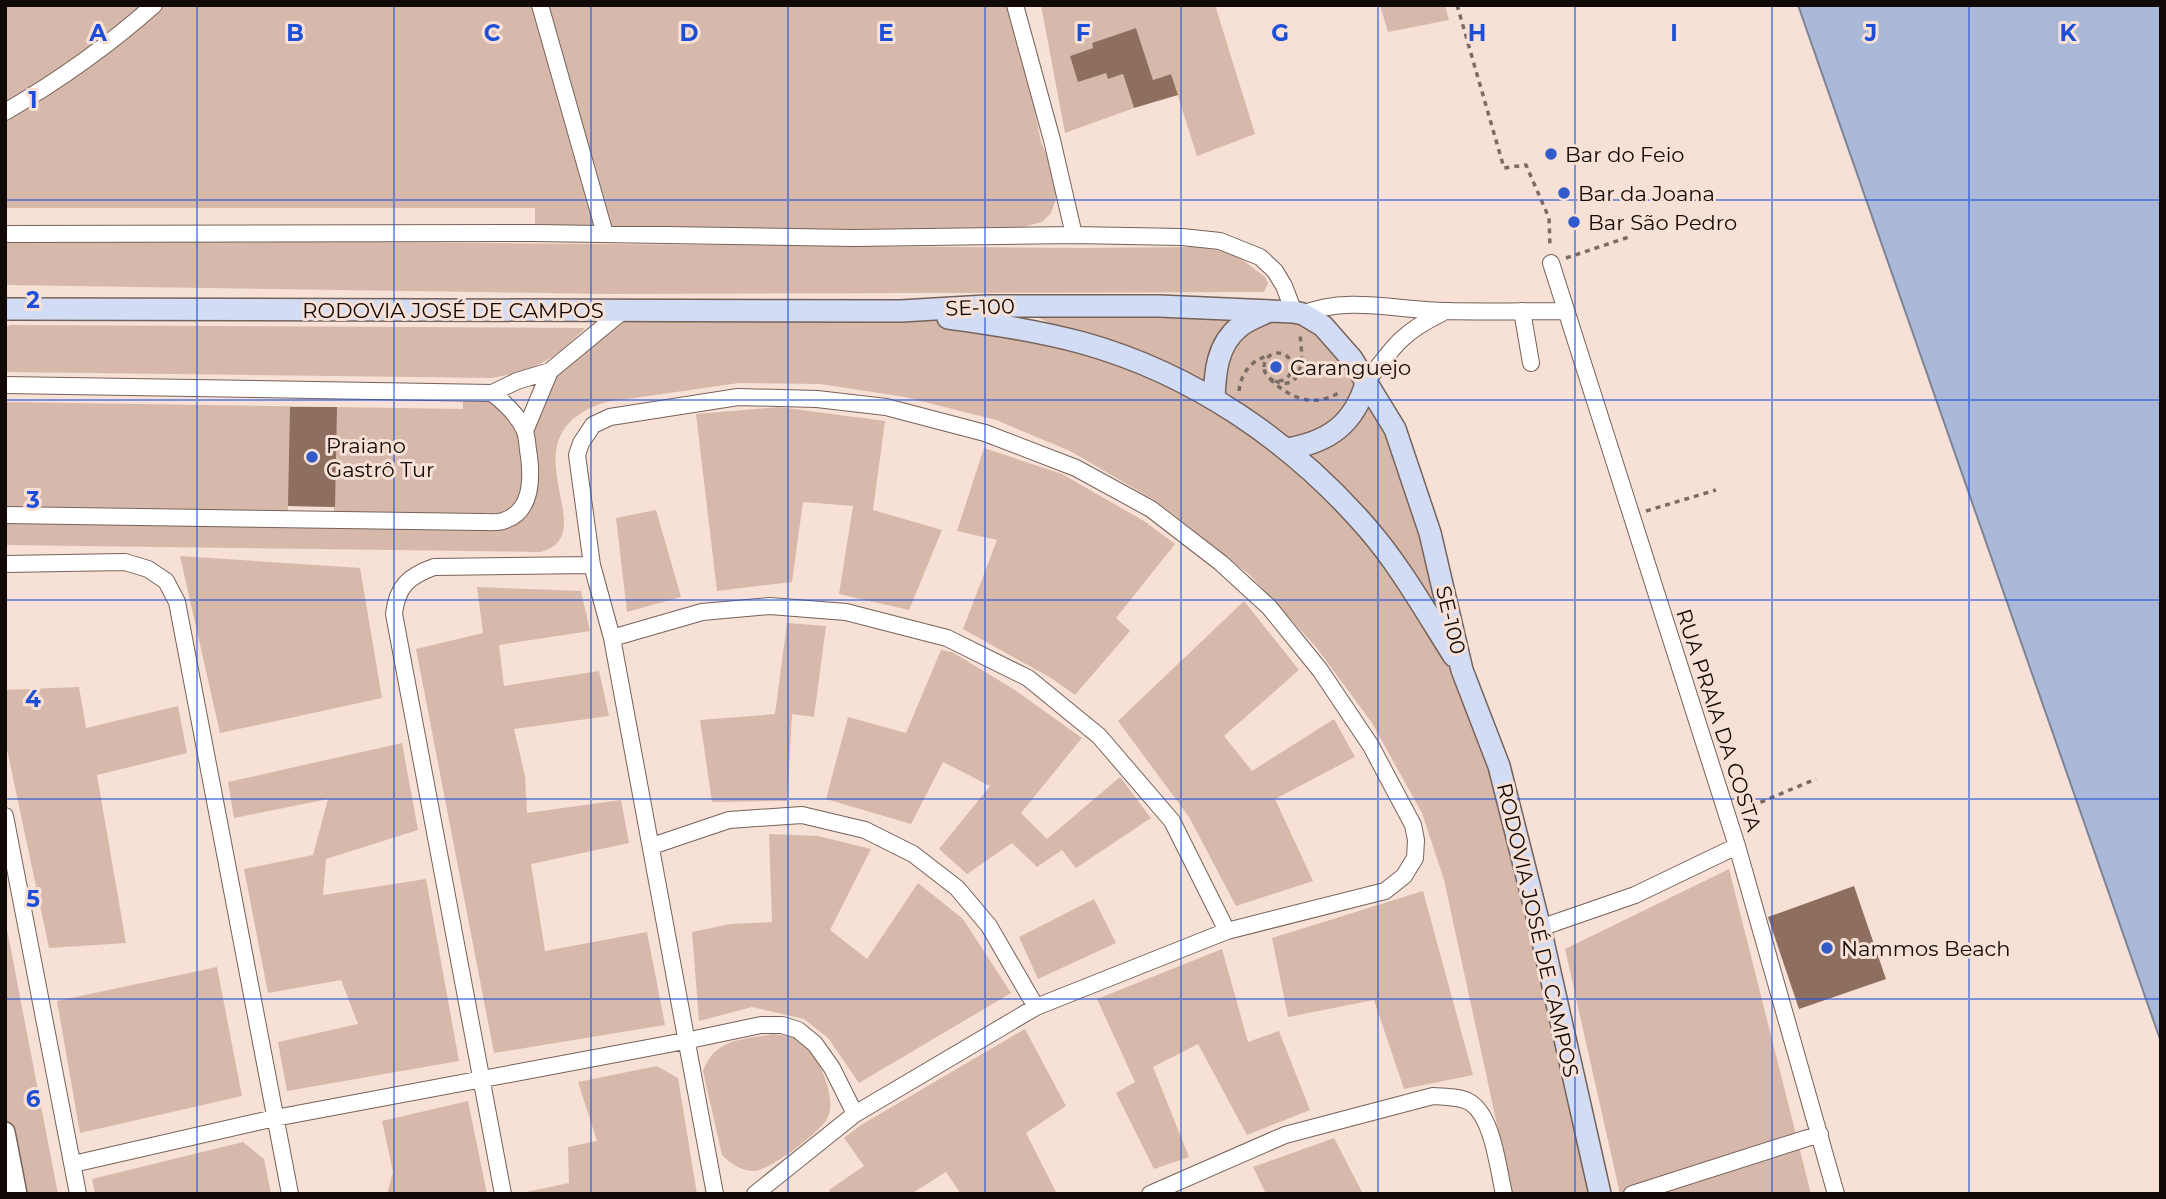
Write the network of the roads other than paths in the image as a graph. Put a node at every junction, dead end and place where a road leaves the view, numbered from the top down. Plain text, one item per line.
1 (154, 5) edge
2 (540, 5) edge
3 (1015, 5) edge
4 (5, 112) edge
5 (5, 234) edge
6 (605, 234) junction
7 (1074, 235) junction
8 (1551, 263) road end
9 (624, 310) junction
10 (1271, 310) junction
11 (7, 311) edge
12 (901, 311) junction
13 (1446, 311) junction
14 (1522, 311) junction
15 (1566, 311) junction
16 (1298, 313) junction
17 (1531, 363) dead end
18 (550, 371) junction
19 (1364, 379) junction
20 (5, 384) edge
21 (492, 393) junction
22 (1214, 399) junction
23 (525, 431) junction
24 (1287, 449) junction
25 (5, 515) edge
26 (5, 564) edge
27 (592, 565) junction
28 (612, 638) junction
29 (1462, 670) junction
30 (5, 816) edge
31 (652, 846) junction
32 (1737, 846) junction
33 (1540, 928) junction
34 (1227, 931) junction
35 (1036, 1007) junction
36 (685, 1041) junction
37 (481, 1080) junction
38 (855, 1114) junction
39 (275, 1118) junction
40 (5, 1132) edge
41 (1820, 1134) junction
42 (73, 1164) junction
43 (9, 1169) edge
44 (17, 1194) edge
45 (78, 1194) edge
46 (290, 1194) edge
47 (503, 1194) edge
48 (715, 1194) edge
49 (755, 1194) edge
50 (1150, 1194) edge
51 (1504, 1194) edge
52 (1600, 1194) edge
53 (1632, 1194) edge
54 (1836, 1194) edge

1 - 4 street
2 - 6 street
3 - 7 street
5 - 6 street
6 - 7 street
7 - 16 street
8 - 15 street, RUA PRAIA DA COSTA
9 - 11 main road, RODOVIA JOSÉ DE CAMPOS
9 - 12 main road, RODOVIA JOSÉ DE CAMPOS
9 - 18 street
10 - 12 main road, SE-100 / SE-100
10 - 16 main road, SE-100 / SE-100
10 - 22 main road
12 - 22 main road, SE-100 / SE-100
13 - 14 street
13 - 16 street
13 - 19 street
14 - 15 street
14 - 17 street
15 - 32 street, RUA PRAIA DA COSTA
16 - 19 main road, SE-100 / SE-100
18 - 21 street
18 - 23 street
19 - 24 main road
19 - 29 main road, SE-100 / SE-100
20 - 21 street
21 - 23 street
22 - 24 main road, SE-100 / SE-100
23 - 25 street
24 - 29 main road, SE-100 / SE-100
26 - 39 street
27 - 28 street
27 - 34 street
27 - 37 street
28 - 31 street
28 - 34 street
29 - 33 main road, RODOVIA JOSÉ DE CAMPOS / SE-100
30 - 42 street
31 - 35 street
31 - 36 street
32 - 33 street
32 - 41 street, RUA PRAIA DA COSTA
33 - 52 main road, RODOVIA JOSÉ DE CAMPOS / SE-100
34 - 35 street
35 - 38 street
36 - 37 street
36 - 38 street
36 - 48 street
37 - 39 street
37 - 47 street
38 - 49 street
39 - 42 street
39 - 46 street
40 - 43 street
41 - 53 street
41 - 54 street, RUA PRAIA DA COSTA
42 - 45 street
43 - 44 street
50 - 51 street

